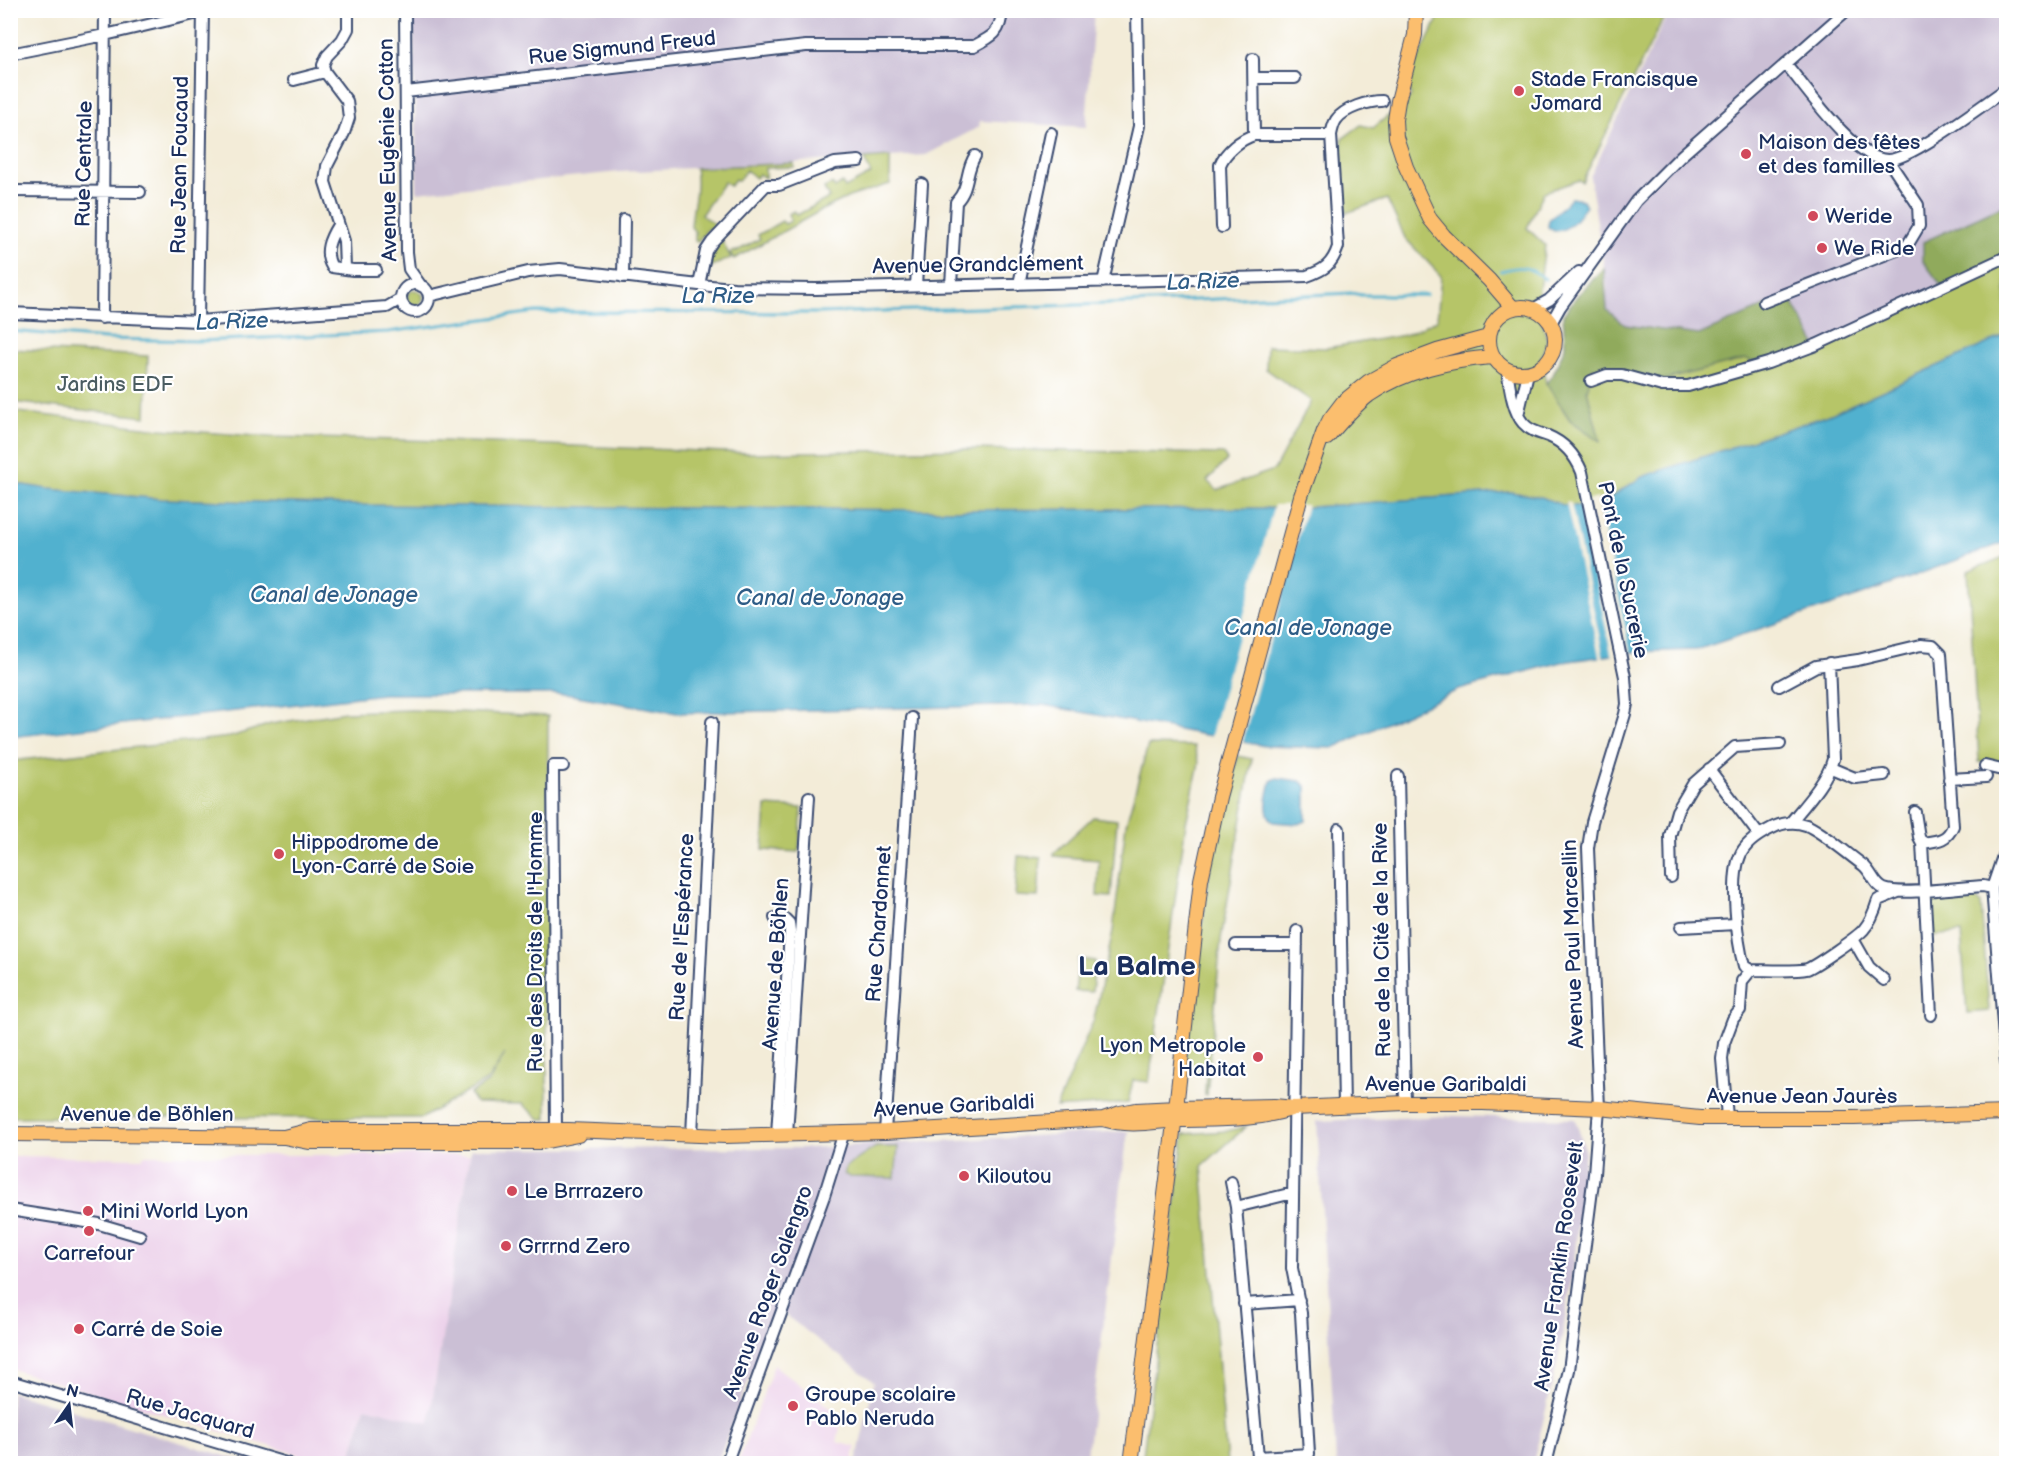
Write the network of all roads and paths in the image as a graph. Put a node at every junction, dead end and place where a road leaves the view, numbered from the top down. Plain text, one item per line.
1 (105, 10) edge
2 (348, 10) edge
3 (405, 10) edge
4 (1002, 10) edge
5 (1137, 10) edge
6 (1416, 10) edge
7 (1847, 10) edge
8 (203, 11) edge
9 (105, 35) junction
10 (10, 54) edge
11 (1253, 59) dead end
12 (1786, 64) junction
13 (325, 72) junction
14 (1254, 78) junction
15 (1294, 78) dead end
16 (294, 80) dead end
17 (2007, 89) edge
18 (406, 92) junction
19 (1382, 101) dead end
20 (1051, 133) dead end
21 (1254, 135) junction
22 (1331, 135) junction
23 (975, 156) dead end
24 (1888, 160) junction
25 (859, 161) dead end
26 (922, 183) dead end
27 (10, 191) edge
28 (104, 192) junction
29 (140, 192) dead end
30 (624, 220) dead end
31 (338, 225) junction
32 (1222, 227) dead end
33 (1596, 255) junction
34 (2007, 257) edge
35 (345, 268) junction
36 (376, 270) dead end
37 (623, 277) junction
38 (1103, 282) junction
39 (699, 285) junction
40 (951, 285) junction
41 (1019, 285) junction
42 (421, 286) junction
43 (916, 286) junction
44 (429, 296) junction
45 (401, 299) junction
46 (1764, 302) dead end
47 (1513, 308) junction
48 (1533, 309) junction
49 (10, 313) edge
50 (102, 318) junction
51 (198, 321) junction
52 (1551, 323) junction
53 (1488, 337) junction
54 (1493, 357) junction
55 (1507, 370) junction
56 (1528, 373) junction
57 (1591, 381) dead end
58 (1518, 415) junction
59 (1320, 443) junction
60 (1830, 663) junction
61 (1625, 676) joint
62 (1779, 686) dead end
63 (912, 718) dead end
64 (712, 722) dead end
65 (1780, 744) dead end
66 (563, 766) dead end
67 (1831, 768) junction
68 (1709, 769) junction
69 (2007, 771) edge
70 (1884, 775) dead end
71 (1398, 776) dead end
72 (1949, 779) junction
73 (809, 797) dead end
74 (1915, 812) dead end
75 (1790, 823) junction
76 (1339, 829) dead end
77 (1759, 835) junction
78 (1922, 843) junction
79 (2007, 847) edge
80 (1671, 876) dead end
81 (1876, 884) junction
82 (1992, 888) junction
83 (1924, 890) junction
84 (1898, 892) junction
85 (1878, 900) junction
86 (775, 918) dead end
87 (1736, 924) junction
88 (1681, 927) dead end
89 (1297, 931) dead end
90 (1853, 939) junction
91 (1236, 945) dead end
92 (1297, 945) junction
93 (1748, 968) junction
94 (1884, 980) dead end
95 (1931, 1015) dead end
96 (2007, 1062) edge
97 (1405, 1103) junction
98 (1344, 1106) junction
99 (1294, 1108) junction
100 (1599, 1108) junction
101 (2007, 1113) edge
102 (1174, 1114) junction
103 (1727, 1117) junction
104 (550, 1130) junction
105 (589, 1132) junction
106 (844, 1132) junction
107 (885, 1132) junction
108 (10, 1134) edge
109 (782, 1134) junction
110 (692, 1135) junction
111 (284, 1137) junction
112 (518, 1142) junction
113 (1231, 1182) dead end
114 (1293, 1193) junction
115 (1236, 1207) junction
116 (10, 1210) edge
117 (140, 1236) dead end
118 (1299, 1300) junction
119 (1244, 1305) junction
120 (10, 1381) edge
121 (289, 1464) edge
122 (726, 1464) edge
123 (1131, 1464) edge
124 (1546, 1464) edge

1 - 9 street, Rue Centrale
2 - 13 street
3 - 18 street, Avenue Eugénie Cotton
4 - 18 street, Rue Sigmund Freud
5 - 38 street
6 - 47 main road
7 - 12 street
8 - 9 street
8 - 51 street, Rue Jean Foucaud
9 - 10 street
9 - 28 street, Rue Centrale
11 - 14 street
12 - 24 street
12 - 33 street
13 - 16 street
13 - 31 street
14 - 15 street
14 - 21 street
17 - 24 street
18 - 42 street, Avenue Eugénie Cotton
19 - 22 street
20 - 41 street
21 - 22 street
21 - 32 street
22 - 38 street, Avenue Grandclément
23 - 40 street
24 - 46 street
25 - 39 street
26 - 43 street
27 - 28 street
28 - 29 street
28 - 50 street, Rue Centrale
30 - 37 street
31 - 35 street
31 - 35 street
33 - 48 street
33 - 52 street
34 - 57 street
35 - 36 street
37 - 39 street, Avenue Grandclément
37 - 44 street, Avenue Grandclément
38 - 41 street, Avenue Grandclément
39 - 43 street, Avenue Grandclément
40 - 41 street, Avenue Grandclément
40 - 43 street, Avenue Grandclément
42 - 44 street
42 - 45 street
44 - 45 street
45 - 51 street
47 - 48 main road
47 - 53 main road
48 - 52 main road
49 - 50 street
50 - 51 street
52 - 56 main road
53 - 54 main road
53 - 59 main road
54 - 55 main road
54 - 59 main road
55 - 56 main road
55 - 58 street
56 - 58 street
58 - 61 street, Pont de la Sucrerie
59 - 102 main road
60 - 62 street
60 - 67 street
60 - 72 street
61 - 100 street, Avenue Paul Marcellin
63 - 107 street, Rue Chardonnet
64 - 110 street, Rue de l'Espérance
65 - 68 street
66 - 104 street, Rue des Droits de l'Homme
67 - 70 street
67 - 75 street
68 - 77 street
68 - 80 street
69 - 72 street
71 - 97 street, Rue de la Cité de la Rive
72 - 78 street
73 - 109 street, Avenue de Böhlen
74 - 78 street
75 - 77 street
75 - 81 street
76 - 98 street
77 - 87 street
78 - 83 street
79 - 82 street
81 - 84 street
81 - 85 street
82 - 83 street
82 - 96 street
83 - 84 street
83 - 95 street
84 - 85 street
85 - 90 street
86 - 109 street
87 - 88 street
87 - 93 street
89 - 92 street
90 - 93 street
90 - 94 street
91 - 92 street
92 - 99 street
93 - 103 street
97 - 98 main road, Avenue Garibaldi
97 - 100 main road, Avenue Garibaldi
98 - 99 main road, Avenue Garibaldi
99 - 102 main road, Avenue Garibaldi
99 - 114 street
100 - 103 main road, Avenue Jean Jaurès
100 - 124 street, Avenue Franklin Roosevelt
101 - 103 main road, Avenue Jean Jaurès
102 - 107 main road, Avenue Garibaldi
102 - 123 main road
104 - 105 main road, Avenue de Böhlen
104 - 111 main road, Avenue de Böhlen
104 - 112 main road, Avenue de Böhlen
105 - 110 main road, Avenue de Böhlen
105 - 112 main road, Avenue de Böhlen
106 - 107 main road, Avenue Garibaldi
106 - 109 main road, Avenue de Böhlen
106 - 122 street, Avenue Roger Salengro
108 - 111 main road, Avenue de Böhlen
109 - 110 main road, Avenue de Böhlen
111 - 112 main road, Avenue de Böhlen
113 - 115 street
114 - 115 street
114 - 118 street
115 - 119 street
116 - 117 street
118 - 119 street
118 - 119 street
120 - 121 street, Rue Jacquard

